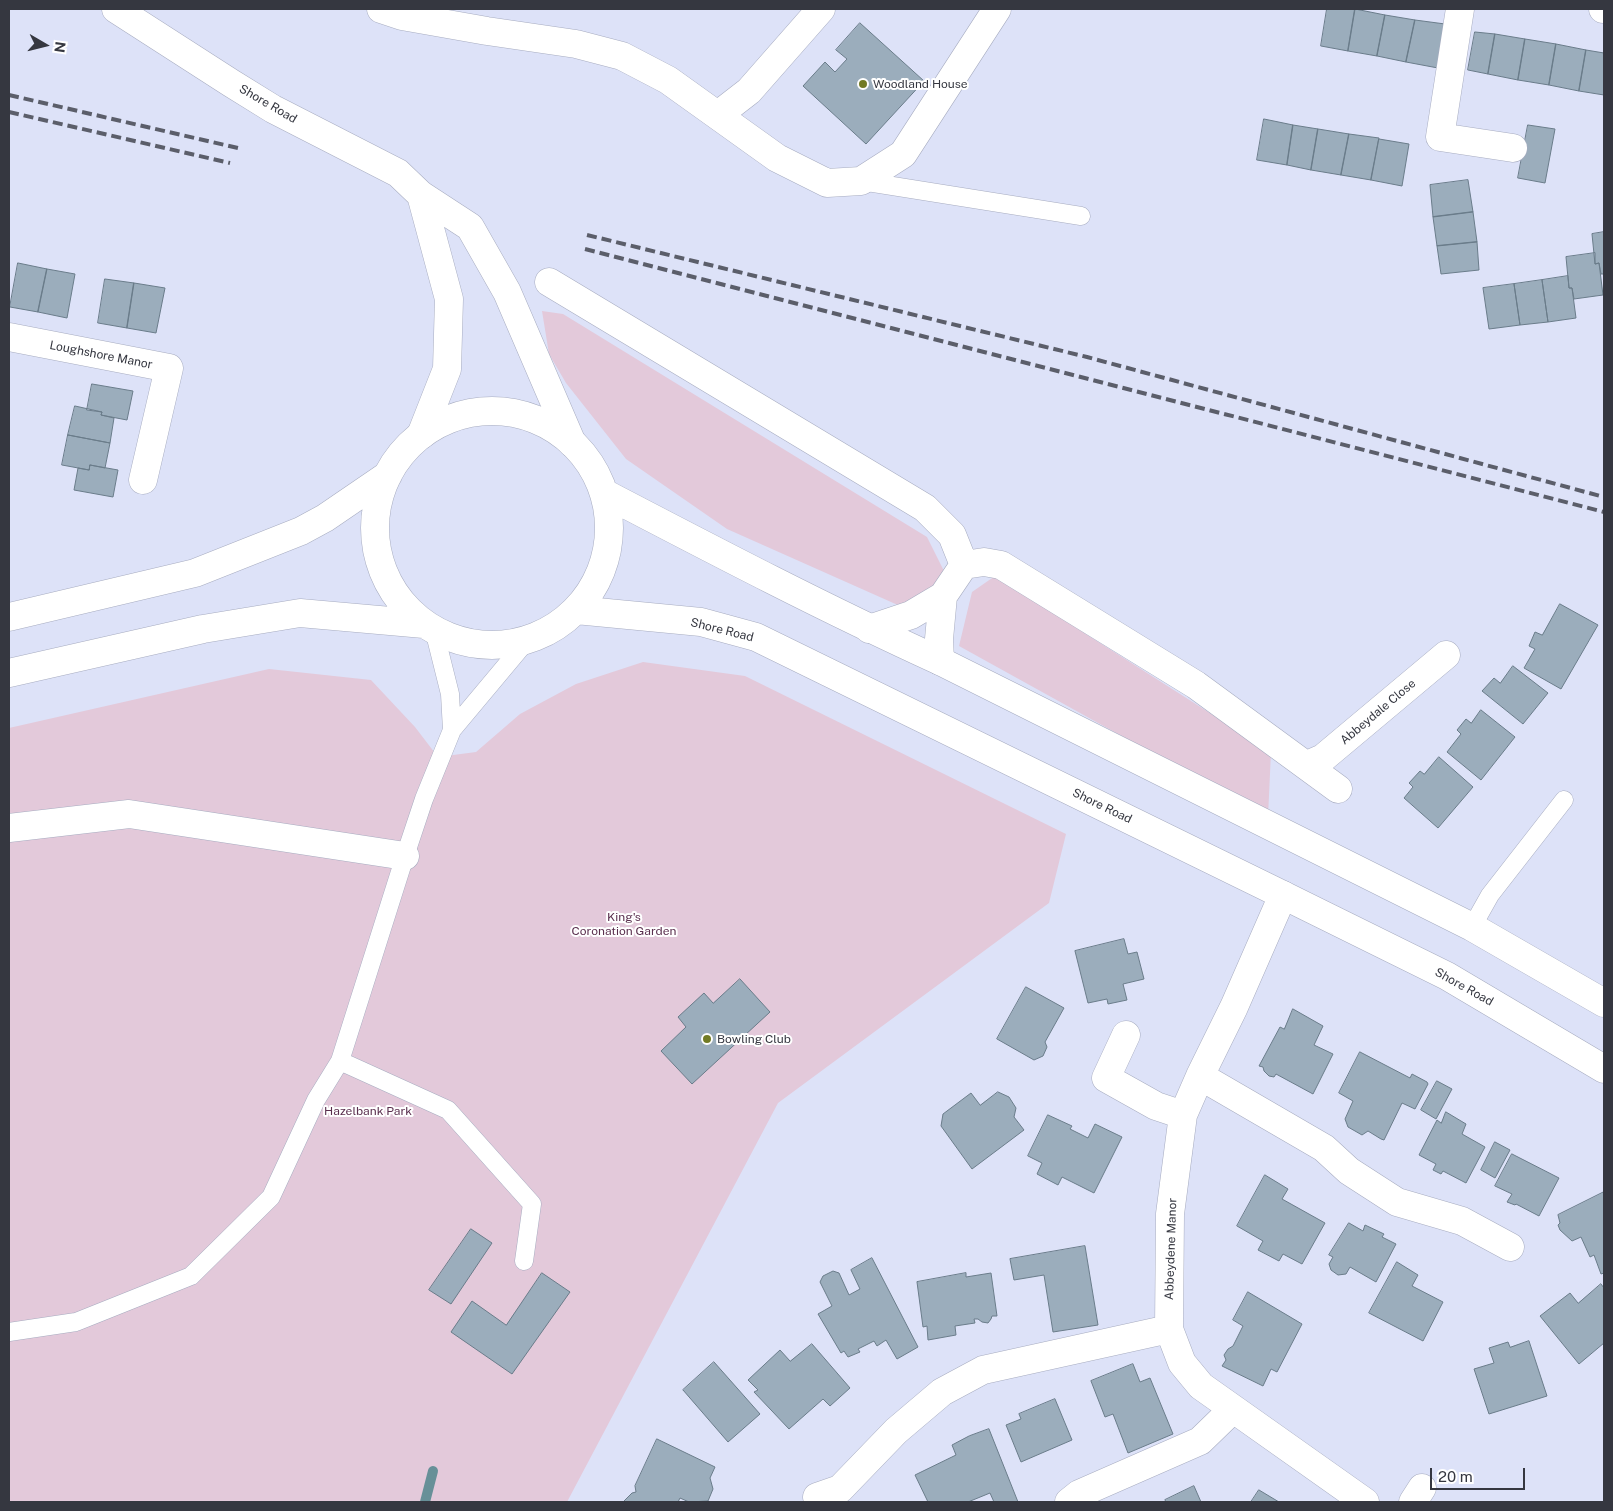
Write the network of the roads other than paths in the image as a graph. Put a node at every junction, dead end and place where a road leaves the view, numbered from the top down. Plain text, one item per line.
1 (116, 9) edge
2 (380, 9) edge
3 (821, 9) edge
4 (997, 9) edge
5 (1460, 9) edge
6 (480, 20) edge
7 (718, 115) junction
8 (1513, 148) dead end
9 (861, 182) junction
10 (421, 194) junction
11 (1081, 216) dead end
12 (549, 282) dead end
13 (9, 337) edge
14 (421, 435) junction
15 (572, 443) junction
16 (388, 475) junction
17 (144, 480) dead end
18 (604, 493) junction
19 (964, 565) junction
20 (943, 596) junction
21 (576, 610) junction
22 (9, 617) edge
23 (429, 627) junction
24 (869, 629) junction
25 (529, 638) junction
26 (1446, 655) dead end
27 (940, 661) junction
28 (9, 673) edge
29 (452, 730) junction
30 (1307, 766) junction
31 (1338, 788) dead end
32 (1564, 800) dead end
33 (9, 828) edge
34 (405, 856) junction
35 (1283, 895) junction
36 (1472, 927) junction
37 (1604, 1003) edge
38 (1126, 1035) dead end
39 (340, 1061) junction
40 (1604, 1068) edge
41 (1200, 1076) junction
42 (1183, 1115) junction
43 (1510, 1248) dead end
44 (524, 1261) dead end
45 (1169, 1329) junction
46 (9, 1332) edge
47 (1233, 1408) junction
48 (835, 1496) edge
49 (1069, 1502) edge
50 (1365, 1502) edge

1 - 10 main road, Shore Road
2 - 6 main road
3 - 7 main road
4 - 9 main road
5 - 8 main road
6 - 7 main road
7 - 9 main road
9 - 11 lane
10 - 14 main road
10 - 15 main road, Shore Road
12 - 19 main road
13 - 17 main road, Loughshore Manor
14 - 15 main road
14 - 16 main road
15 - 18 main road
16 - 22 main road
16 - 23 main road
18 - 21 main road
18 - 24 main road
19 - 20 main road
19 - 30 main road
20 - 24 main road
20 - 27 main road
21 - 25 main road
21 - 35 main road, Shore Road
23 - 25 main road
23 - 28 main road
23 - 29 lane
24 - 27 main road
25 - 29 lane
26 - 30 main road, Abbeydale Close
27 - 36 main road
29 - 34 lane
30 - 31 main road
32 - 36 lane
33 - 34 main road
34 - 39 lane
35 - 40 main road, Shore Road
35 - 41 main road, Abbeydene Manor
36 - 37 main road
38 - 42 main road
39 - 44 lane
39 - 46 lane
41 - 42 main road, Abbeydene Manor
41 - 43 main road
42 - 45 main road, Abbeydene Manor
45 - 47 main road, Abbeydene Manor
45 - 48 main road
47 - 49 main road
47 - 50 main road, Abbeydene Manor

